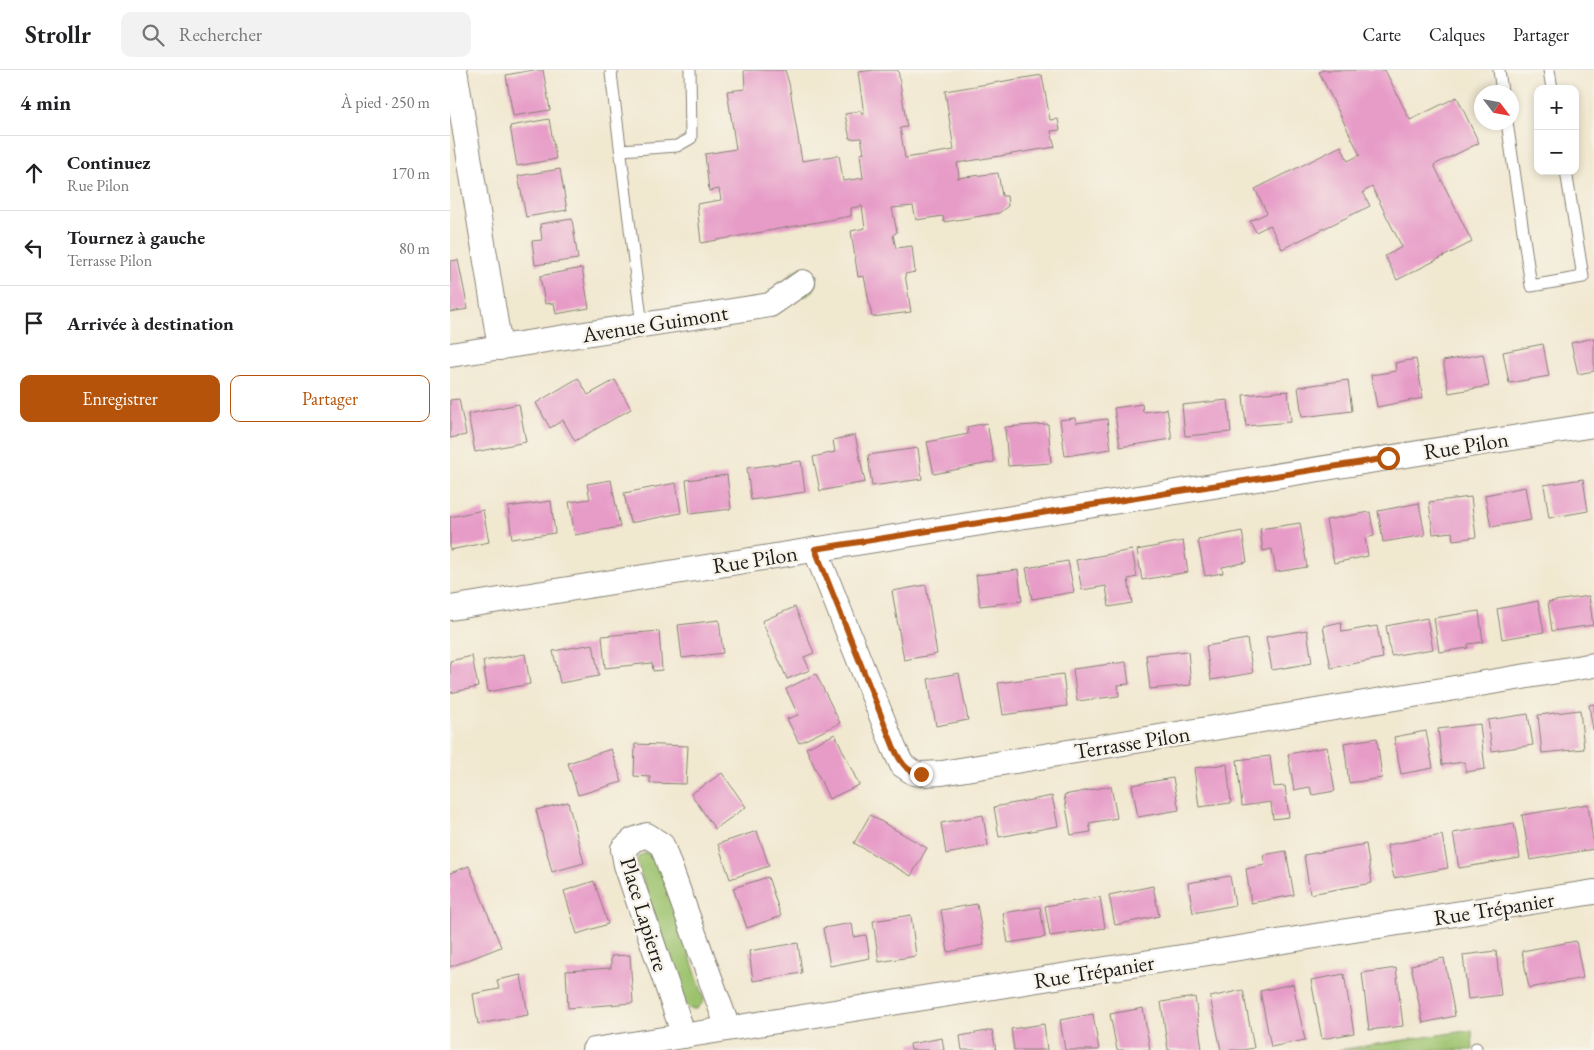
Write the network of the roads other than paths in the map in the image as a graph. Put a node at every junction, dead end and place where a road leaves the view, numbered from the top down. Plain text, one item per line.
1 (455, 70) edge
2 (613, 70) edge
3 (690, 70) edge
4 (1499, 70) edge
5 (1549, 70) edge
6 (1501, 85) edge
7 (1551, 85) edge
8 (457, 126) edge
9 (1508, 130) edge
10 (621, 150) junction
11 (1567, 175) edge
12 (803, 282) dead end
13 (642, 326) junction
14 (500, 348) junction
15 (450, 355) edge
16 (1594, 424) edge
17 (815, 549) junction
18 (450, 608) edge
19 (1594, 665) edge
20 (1594, 892) edge
21 (728, 1028) junction
22 (684, 1036) junction
23 (594, 1050) edge

1 - 8 street
2 - 10 lane
3 - 10 lane
4 - 6 lane
5 - 7 lane
8 - 14 street
9 - 11 lane
10 - 13 lane
12 - 13 street, Avenue Guimont
13 - 14 street, Avenue Guimont
14 - 15 street, Avenue Guimont
16 - 17 street, Rue Pilon
17 - 18 street, Rue Pilon
17 - 19 street, Terrasse Pilon
20 - 21 street, Rue Trépanier
21 - 22 street, Rue Trépanier
21 - 22 street, Place Lapierre
22 - 23 street, Rue Trépanier

